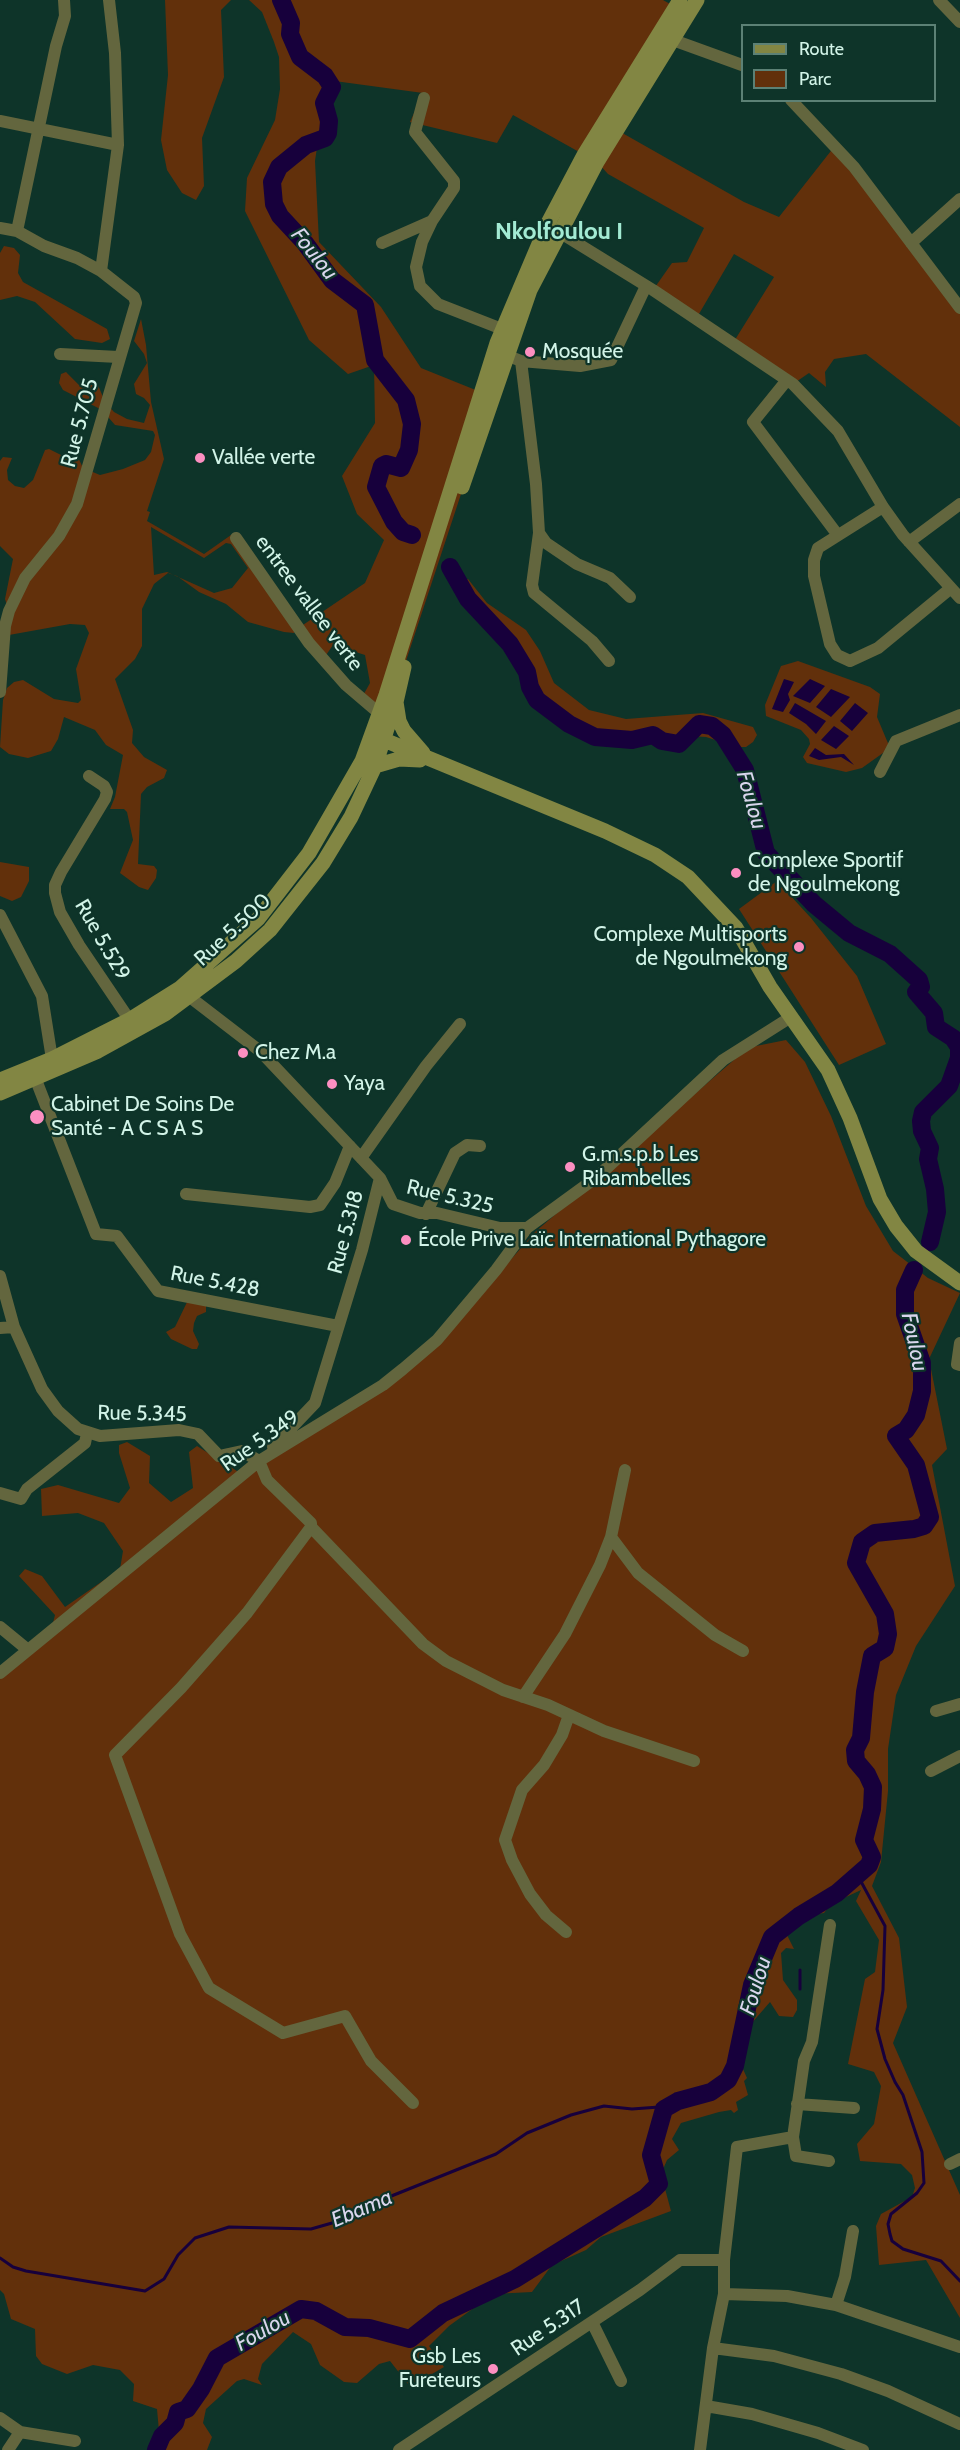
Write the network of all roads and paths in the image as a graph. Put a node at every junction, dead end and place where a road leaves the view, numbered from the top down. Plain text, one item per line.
1 (64, 0) edge
2 (109, 0) edge
3 (680, 0) edge
4 (697, 0) edge
5 (939, 0) edge
6 (960, 22) edge
7 (673, 40) junction
8 (741, 65) edge
9 (639, 80) junction
10 (424, 98) dead end
11 (793, 102) edge
12 (0, 121) edge
13 (39, 130) junction
14 (118, 145) junction
15 (960, 199) edge
16 (432, 221) junction
17 (0, 228) edge
18 (17, 231) junction
19 (559, 232) junction
20 (382, 243) dead end
21 (910, 243) junction
22 (101, 271) junction
23 (646, 285) junction
24 (960, 308) edge
25 (502, 329) junction
26 (60, 354) dead end
27 (506, 355) junction
28 (118, 357) junction
29 (521, 361) junction
30 (787, 380) junction
31 (960, 504) edge
32 (883, 507) junction
33 (539, 533) junction
34 (837, 534) junction
35 (236, 538) dead end
36 (909, 542) junction
37 (951, 588) junction
38 (630, 597) dead end
39 (960, 598) edge
40 (2, 625) edge
41 (609, 661) dead end
42 (0, 692) edge
43 (391, 699) junction
44 (380, 714) junction
45 (960, 715) edge
46 (378, 737) junction
47 (432, 761) junction
48 (375, 766) junction
49 (880, 772) dead end
50 (89, 776) dead end
51 (0, 915) edge
52 (184, 993) junction
53 (791, 1017) junction
54 (460, 1024) dead end
55 (133, 1026) junction
56 (52, 1059) junction
57 (0, 1080) edge
58 (36, 1080) junction
59 (0, 1093) edge
60 (350, 1146) junction
61 (480, 1146) dead end
62 (361, 1158) junction
63 (380, 1178) junction
64 (186, 1194) dead end
65 (426, 1214) junction
66 (527, 1228) junction
67 (0, 1276) edge
68 (960, 1283) edge
69 (338, 1326) junction
70 (14, 1327) junction
71 (0, 1328) edge
72 (960, 1343) edge
73 (960, 1365) edge
74 (87, 1433) junction
75 (259, 1461) junction
76 (625, 1470) dead end
77 (0, 1493) edge
78 (311, 1527) junction
79 (611, 1537) junction
80 (0, 1628) edge
81 (28, 1650) junction
82 (743, 1651) dead end
83 (0, 1672) edge
84 (523, 1697) junction
85 (960, 1704) edge
86 (936, 1711) dead end
87 (569, 1715) junction
88 (960, 1756) edge
89 (694, 1761) dead end
90 (930, 1771) dead end
91 (830, 1926) dead end
92 (566, 1932) dead end
93 (413, 2103) dead end
94 (797, 2104) junction
95 (854, 2108) dead end
96 (793, 2138) junction
97 (829, 2161) dead end
98 (853, 2231) dead end
99 (724, 2260) junction
100 (723, 2294) junction
101 (836, 2306) junction
102 (592, 2322) junction
103 (960, 2347) edge
104 (713, 2348) junction
105 (621, 2381) dead end
106 (706, 2406) junction
107 (0, 2418) edge
108 (960, 2424) edge
109 (20, 2432) junction
110 (75, 2441) dead end
111 (8, 2450) edge
112 (399, 2450) edge
113 (700, 2450) edge
114 (863, 2450) edge

1 - 13 street
2 - 14 street
3 - 9 main road
4 - 7 main road
5 - 6 street
7 - 8 street
7 - 9 main road
9 - 19 main road
9 - 25 main road
10 - 16 street
11 - 21 street
12 - 13 street
13 - 14 street
13 - 18 street
14 - 22 street
15 - 21 street
16 - 20 street
16 - 25 street
17 - 18 street, Rue 5.705
18 - 22 street, Rue 5.705
19 - 23 street
19 - 27 main road
21 - 24 street
22 - 28 street, Rue 5.705
23 - 29 street
23 - 30 street
25 - 43 main road
26 - 28 street
27 - 29 street
27 - 43 main road
28 - 40 street, Rue 5.705
29 - 33 street
30 - 32 street
30 - 34 street
31 - 36 street
32 - 34 street
32 - 36 street
33 - 38 street
33 - 41 street
34 - 37 street
35 - 44 street, entree vallee verte
36 - 37 street
37 - 39 street
40 - 42 street, Rue 5.705
43 - 44 main road, Rue 5.500
43 - 46 main road, Rue 5.500
43 - 47 main road
44 - 46 main road, Rue 5.500
45 - 49 street
46 - 47 main road
46 - 48 main road, Rue 5.500
46 - 52 main road, Rue 5.500
47 - 48 main road
47 - 53 main road
48 - 52 main road, Rue 5.500
50 - 55 street, Rue 5.529
51 - 56 street
52 - 55 main road, Rue 5.500
52 - 60 street, Rue 5.318
53 - 66 street, Rue 5.349
53 - 68 main road
54 - 62 street
55 - 56 main road, Rue 5.500
55 - 58 main road, Rue 5.500
56 - 57 main road, Rue 5.500
58 - 59 main road, Rue 5.500
58 - 69 street, Rue 5.428
60 - 62 street, Rue 5.318
60 - 64 street
61 - 65 street
62 - 63 street, Rue 5.318
63 - 65 street, Rue 5.325
63 - 69 street, Rue 5.318
65 - 66 street, Rue 5.325
66 - 75 street, Rue 5.349
67 - 70 street, Rue 5.345
69 - 75 street, Rue 5.318
70 - 71 street
70 - 74 street, Rue 5.345
72 - 73 street
74 - 75 street, Rue 5.345
74 - 77 street
75 - 78 street
75 - 81 street, Rue 5.349
76 - 79 street
78 - 84 street
78 - 93 street
79 - 82 street
79 - 84 street
80 - 81 street
81 - 83 street, Rue 5.349
84 - 87 street
85 - 86 street
87 - 89 street
87 - 92 street
88 - 90 street
91 - 94 street
94 - 95 street
94 - 96 street
96 - 97 street
96 - 99 street
98 - 101 street
99 - 100 street
99 - 102 street, Rue 5.317
100 - 101 street
100 - 104 street
101 - 103 street
102 - 105 street
102 - 112 street, Rue 5.317
104 - 106 street
104 - 108 street
106 - 113 street
106 - 114 street
107 - 109 street
109 - 110 street
109 - 111 street

